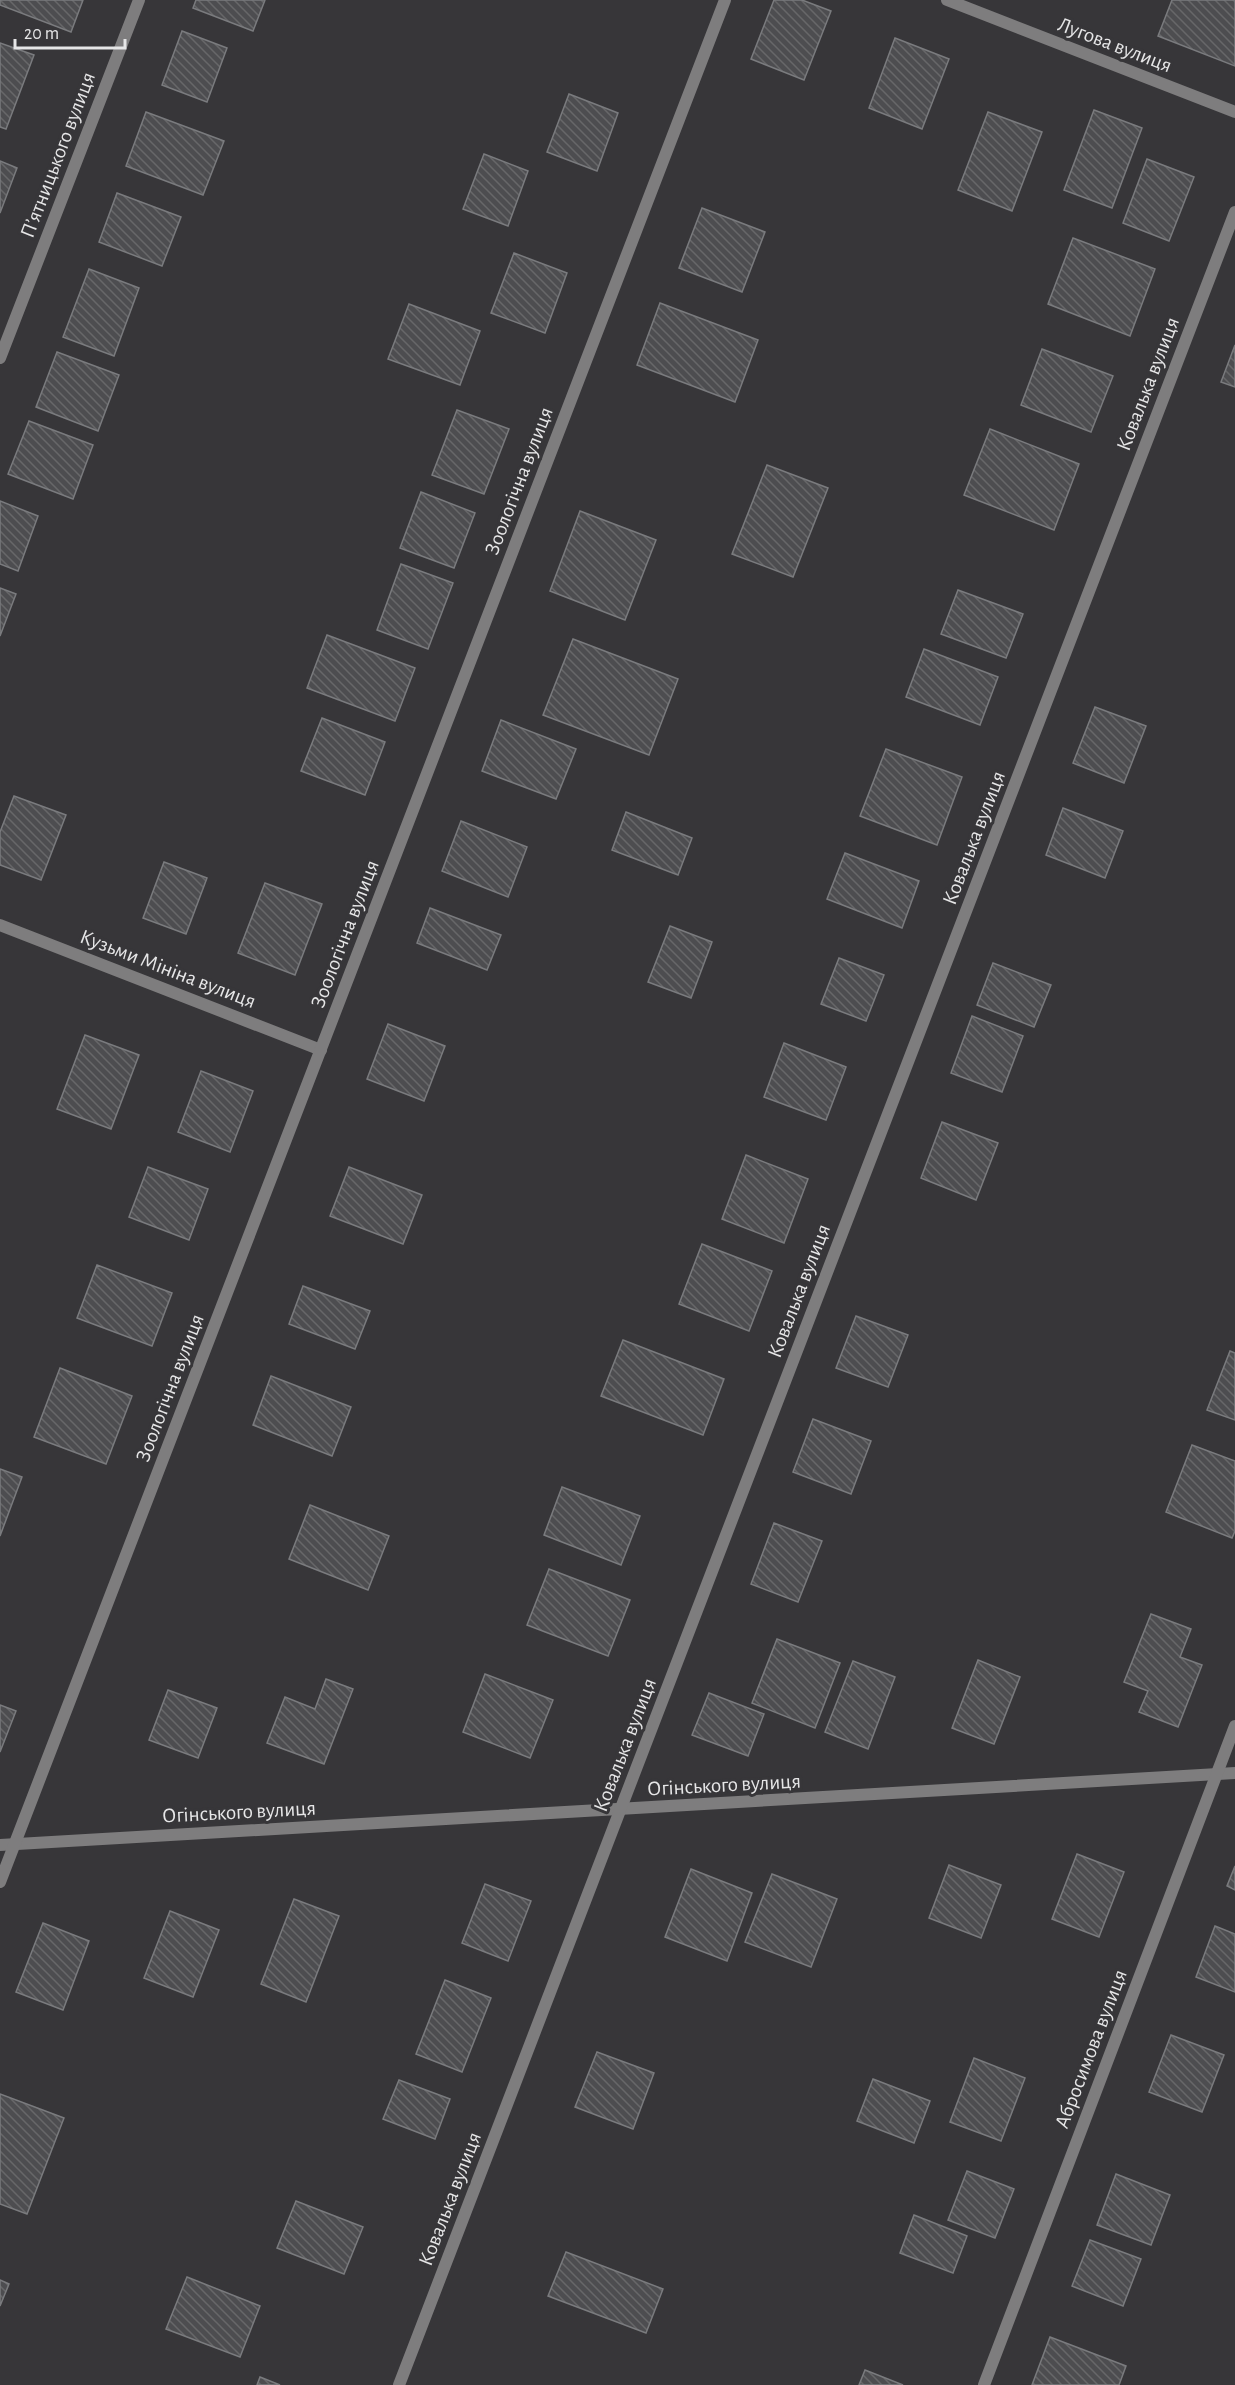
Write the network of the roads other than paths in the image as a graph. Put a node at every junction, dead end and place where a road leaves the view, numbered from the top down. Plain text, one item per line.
1 (139, 0) edge
2 (725, 0) edge
3 (947, 0) edge
4 (1235, 112) edge
5 (1235, 212) edge
6 (0, 358) edge
7 (0, 925) edge
8 (321, 1050) junction
9 (1235, 1726) edge
10 (1235, 1773) edge
11 (1216, 1775) junction
12 (621, 1811) junction
13 (15, 1844) junction
14 (0, 1845) edge
15 (0, 1882) edge
16 (399, 2385) edge
17 (984, 2385) edge

1 - 6 street, П’ятницького вулиця
2 - 8 street, Зоологічна вулиця
3 - 4 street, Лугова вулиця
5 - 12 street, Ковалька вулиця
7 - 8 street, Кузьми Мініна вулиця
8 - 13 street, Зоологічна вулиця
9 - 11 street, Абросимова вулиця
10 - 11 street, Огінського вулиця
11 - 12 street, Огінського вулиця
11 - 17 street, Абросимова вулиця
12 - 13 street, Огінського вулиця
12 - 16 street, Ковалька вулиця
13 - 14 street, Огінського вулиця
13 - 15 street, Зоологічна вулиця

